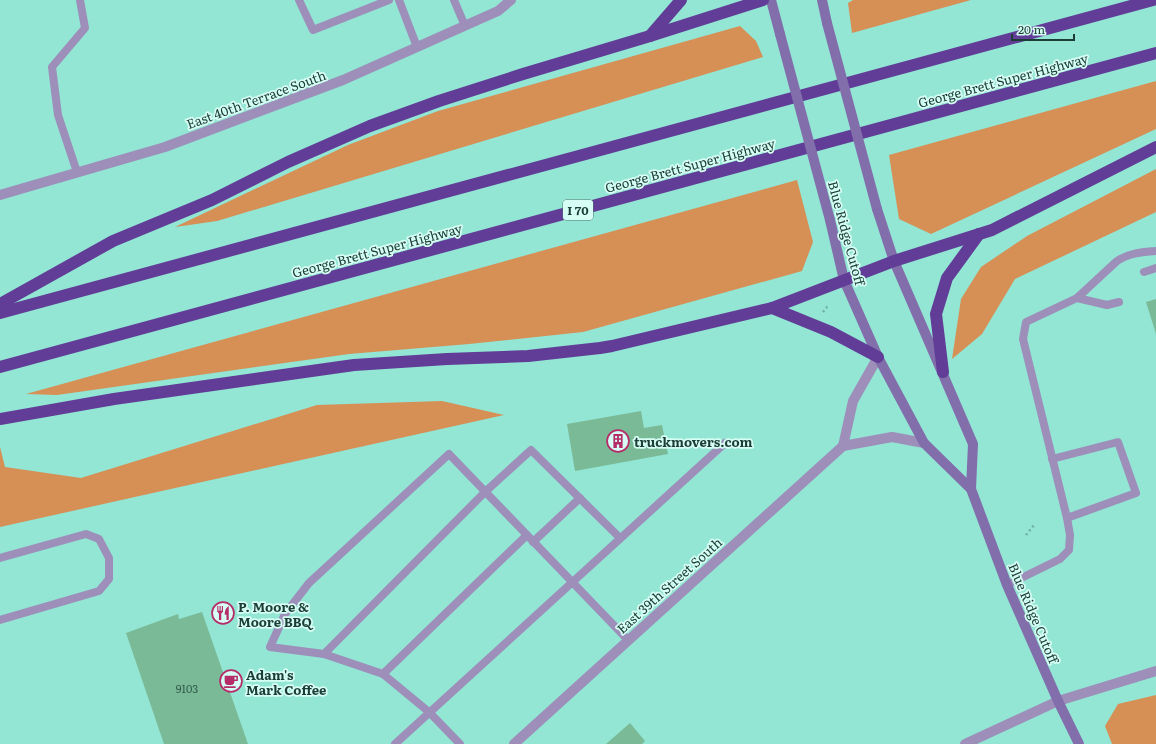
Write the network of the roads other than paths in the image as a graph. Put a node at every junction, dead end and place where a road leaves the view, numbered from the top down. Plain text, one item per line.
1 (80, 0) edge
2 (299, 0) edge
3 (389, 0) edge
4 (399, 0) edge
5 (454, 0) edge
6 (511, 0) edge
7 (681, 0) edge
8 (763, 0) edge
9 (771, 0) edge
10 (822, 0) edge
11 (1153, 0) edge
12 (465, 26) junction
13 (650, 36) junction
14 (417, 47) junction
15 (1156, 53) edge
16 (1156, 147) edge
17 (77, 172) junction
18 (0, 195) edge
19 (979, 234) junction
20 (1156, 251) edge
21 (894, 261) junction
22 (1156, 268) edge
23 (1144, 272) dead end
24 (844, 280) junction
25 (1077, 298) junction
26 (1119, 302) dead end
27 (0, 304) edge
28 (772, 308) junction
29 (0, 313) edge
30 (878, 357) junction
31 (0, 367) edge
32 (943, 372) junction
33 (0, 419) edge
34 (725, 442) dead end
35 (924, 443) junction
36 (843, 446) junction
37 (1052, 460) junction
38 (971, 489) junction
39 (485, 492) junction
40 (580, 498) junction
41 (1067, 518) junction
42 (527, 535) junction
43 (620, 538) junction
44 (533, 542) junction
45 (0, 558) edge
46 (572, 582) junction
47 (1007, 585) junction
48 (0, 620) edge
49 (628, 640) junction
50 (324, 654) junction
51 (1156, 671) edge
52 (383, 674) junction
53 (1058, 701) junction
54 (429, 712) junction
55 (395, 744) edge
56 (460, 744) edge
57 (514, 744) edge
58 (965, 744) edge
59 (1079, 744) edge

1 - 17 lane
2 - 3 lane
4 - 14 lane
5 - 12 lane
6 - 12 street, East 40th Terrace South
7 - 13 highway
8 - 13 highway
9 - 24 main road, Blue Ridge Cutoff, bridge
10 - 21 main road, Blue Ridge Cutoff, bridge
11 - 29 highway
12 - 14 street, East 40th Terrace South
13 - 27 highway
14 - 17 street, East 40th Terrace South
15 - 31 highway, George Brett Super Highway / I 70
16 - 19 highway
17 - 18 street, East 40th Terrace South
19 - 21 highway
19 - 32 highway
20 - 25 lane
21 - 24 highway
21 - 32 main road, Blue Ridge Cutoff
22 - 23 lane
24 - 28 highway
24 - 30 main road, Blue Ridge Cutoff
25 - 26 lane
25 - 37 lane
28 - 30 highway
28 - 33 highway
30 - 35 main road, Blue Ridge Cutoff
30 - 36 street
32 - 38 main road, Blue Ridge Cutoff
34 - 43 lane
35 - 36 street
35 - 38 main road, Blue Ridge Cutoff
36 - 49 street, East 39th Street South
37 - 41 lane
37 - 41 lane
38 - 47 main road, Blue Ridge Cutoff
39 - 40 lane
39 - 42 lane
39 - 50 lane
39 - 50 lane
40 - 43 lane
40 - 44 lane
41 - 47 lane
42 - 44 lane
42 - 52 lane
43 - 46 lane
44 - 46 lane
45 - 48 lane
46 - 49 lane
46 - 54 lane
47 - 53 main road, Blue Ridge Cutoff
49 - 57 street, East 39th Street South
50 - 52 lane
51 - 53 street
52 - 54 lane
53 - 58 street
53 - 59 main road, Blue Ridge Cutoff
54 - 55 lane
54 - 56 lane

